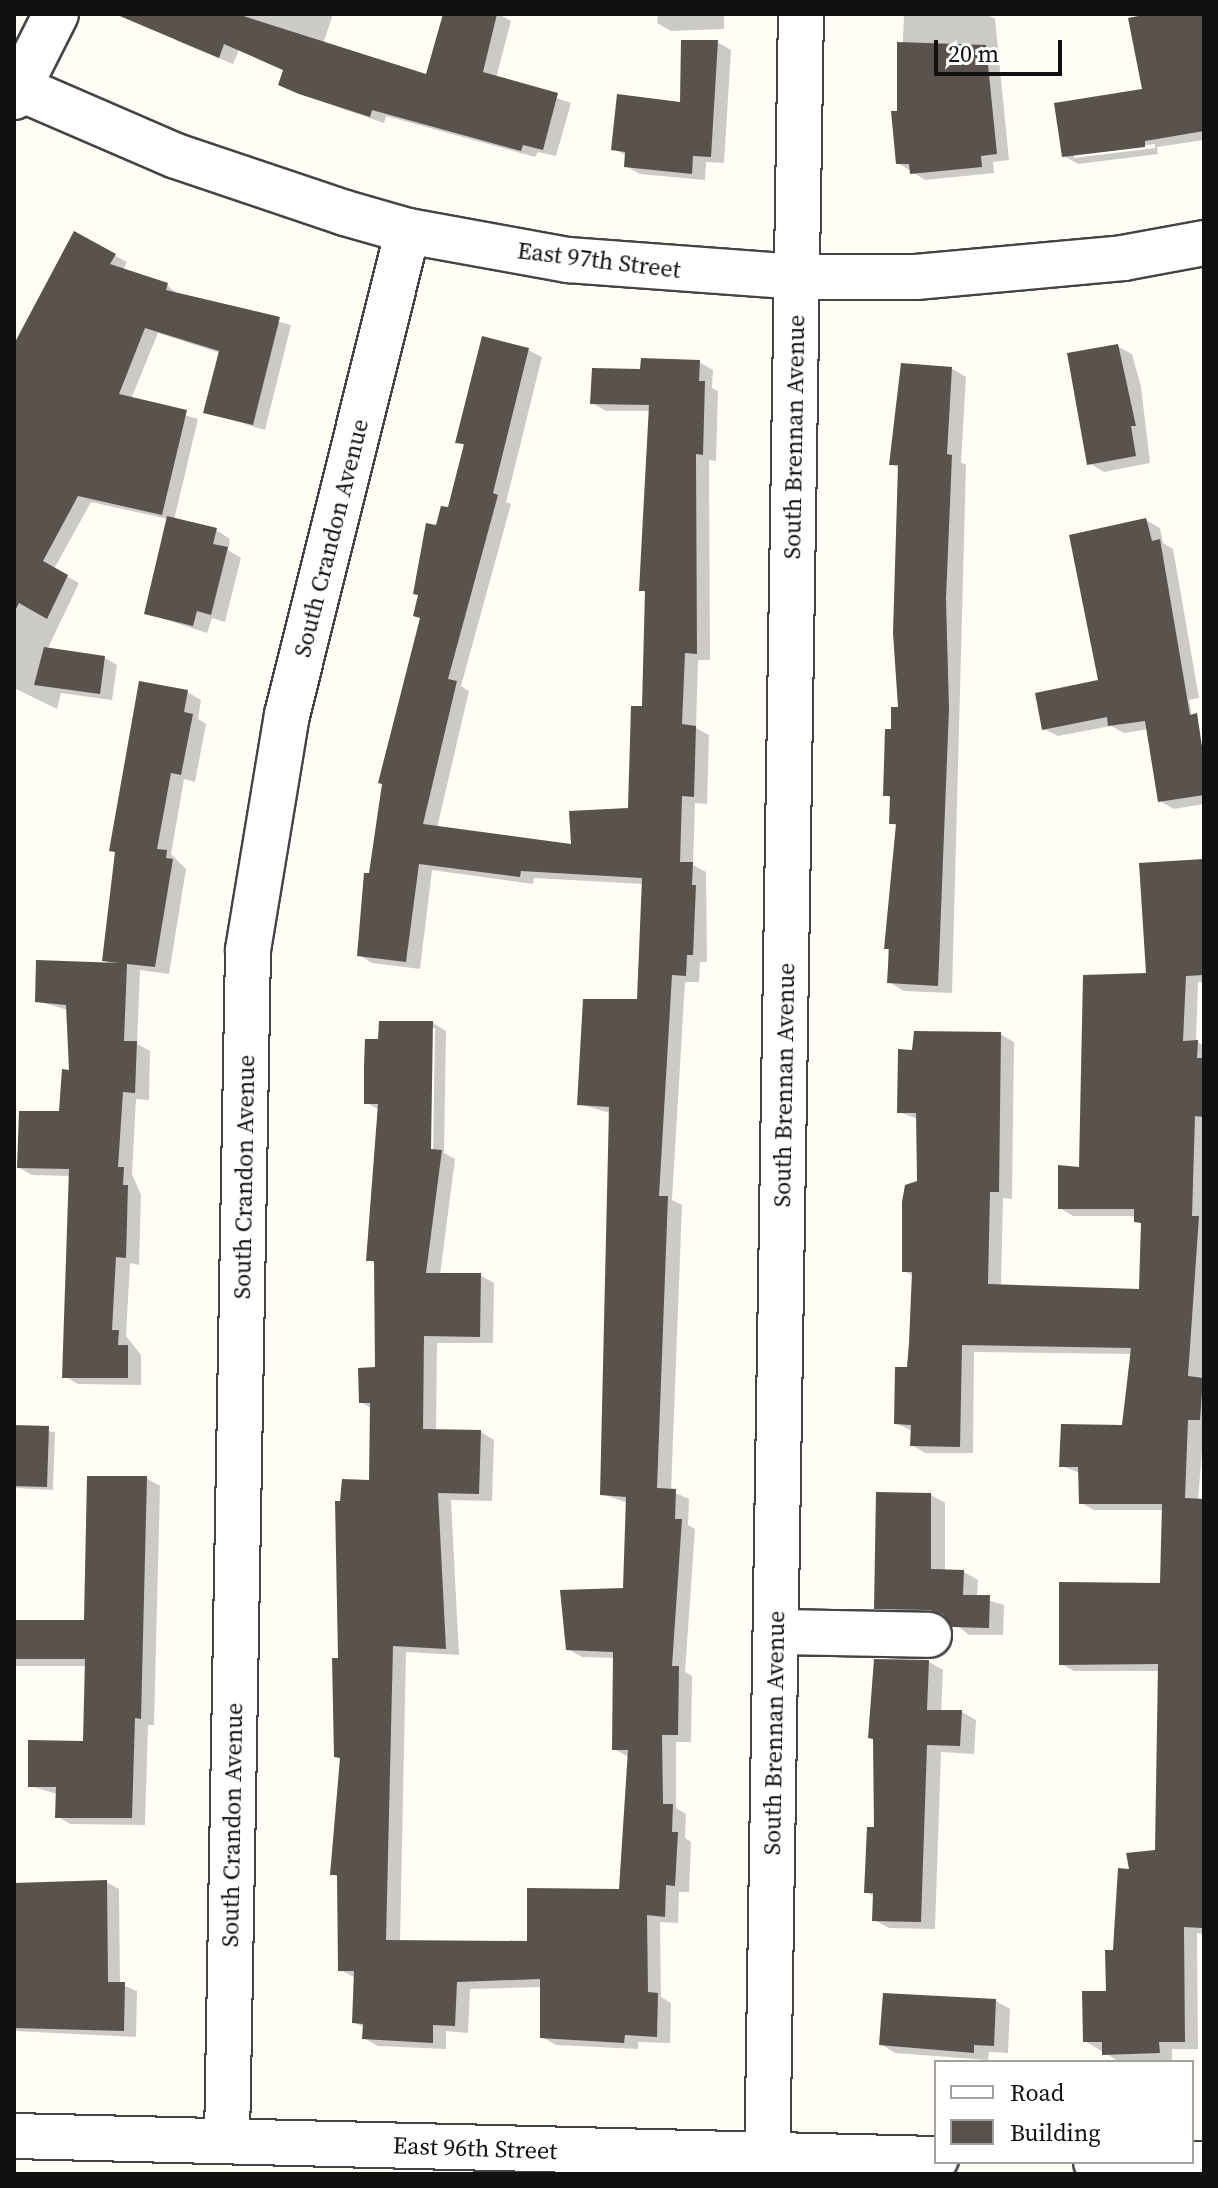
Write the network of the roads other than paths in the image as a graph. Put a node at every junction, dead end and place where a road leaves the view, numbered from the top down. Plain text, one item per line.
1 (56, 14) edge
2 (801, 14) edge
3 (15, 90) edge
4 (408, 231) junction
5 (1202, 252) edge
6 (797, 277) junction
7 (776, 1632) junction
8 (929, 1635) dead end
9 (14, 2136) edge
10 (227, 2141) junction
11 (934, 2159) edge
12 (767, 2165) edge

1 - 3 street
2 - 6 street, South Brennan Avenue
3 - 4 street, East 97th Street
4 - 6 street, East 97th Street
4 - 10 street, South Crandon Avenue
5 - 6 street, East 97th Street
6 - 7 street, South Brennan Avenue
7 - 8 street
7 - 12 street, South Brennan Avenue
9 - 10 street, East 96th Street
10 - 12 street, East 96th Street
11 - 12 street, East 96th Street

